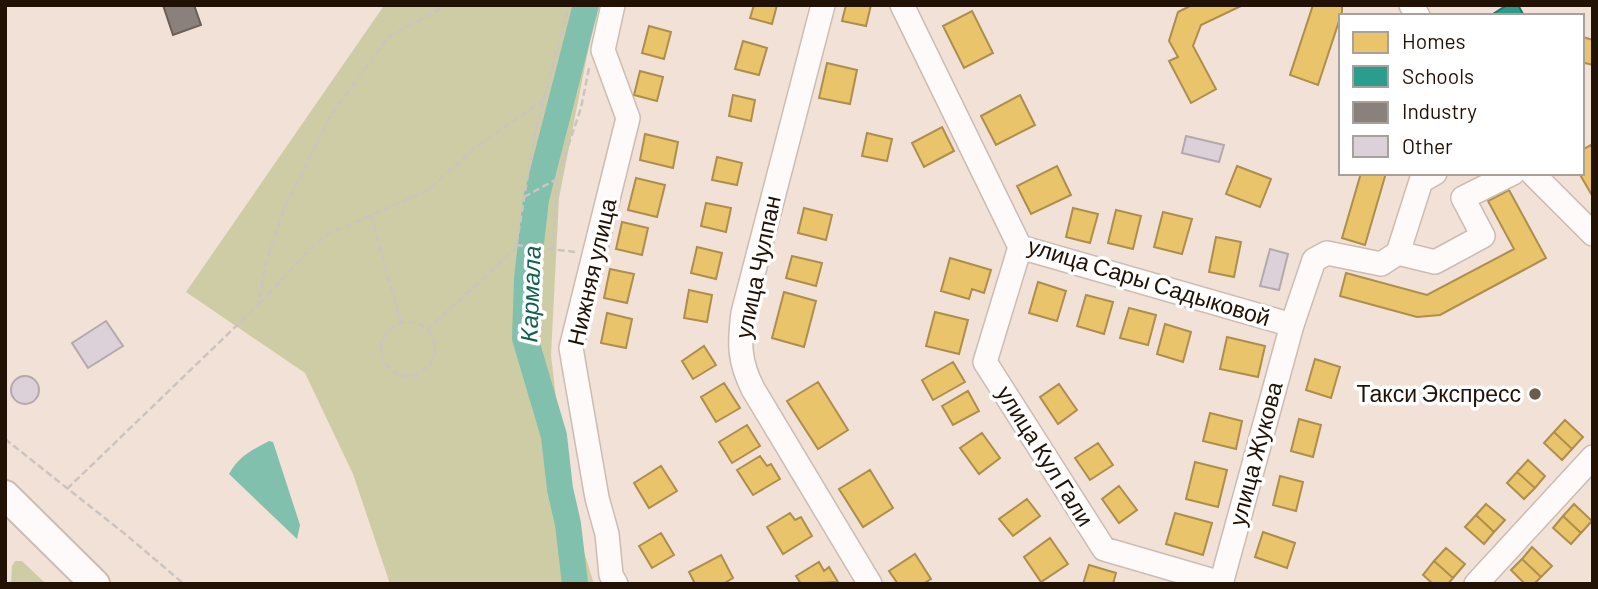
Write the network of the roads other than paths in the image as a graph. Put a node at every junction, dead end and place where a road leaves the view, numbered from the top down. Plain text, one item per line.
1 (612, 5) edge
2 (823, 5) edge
3 (902, 5) edge
4 (1432, 175) edge
5 (1509, 175) edge
6 (1534, 175) edge
7 (1593, 234) edge
8 (1020, 247) junction
9 (1398, 253) junction
10 (1292, 325) junction
11 (1593, 457) edge
12 (5, 495) edge
13 (1221, 583) edge
14 (95, 584) edge
15 (616, 584) edge
16 (870, 584) edge
17 (1476, 584) edge

1 - 15 street, Нижняя улица
2 - 16 street, улица Чулпан
3 - 8 street, улица Сары Садыковой
4 - 9 street
5 - 9 street
6 - 7 street
8 - 10 street, улица Сары Садыковой
8 - 13 street, улица Кул Гали
9 - 10 street, улица Жукова
10 - 13 street, улица Жукова
11 - 17 street
12 - 14 main road

